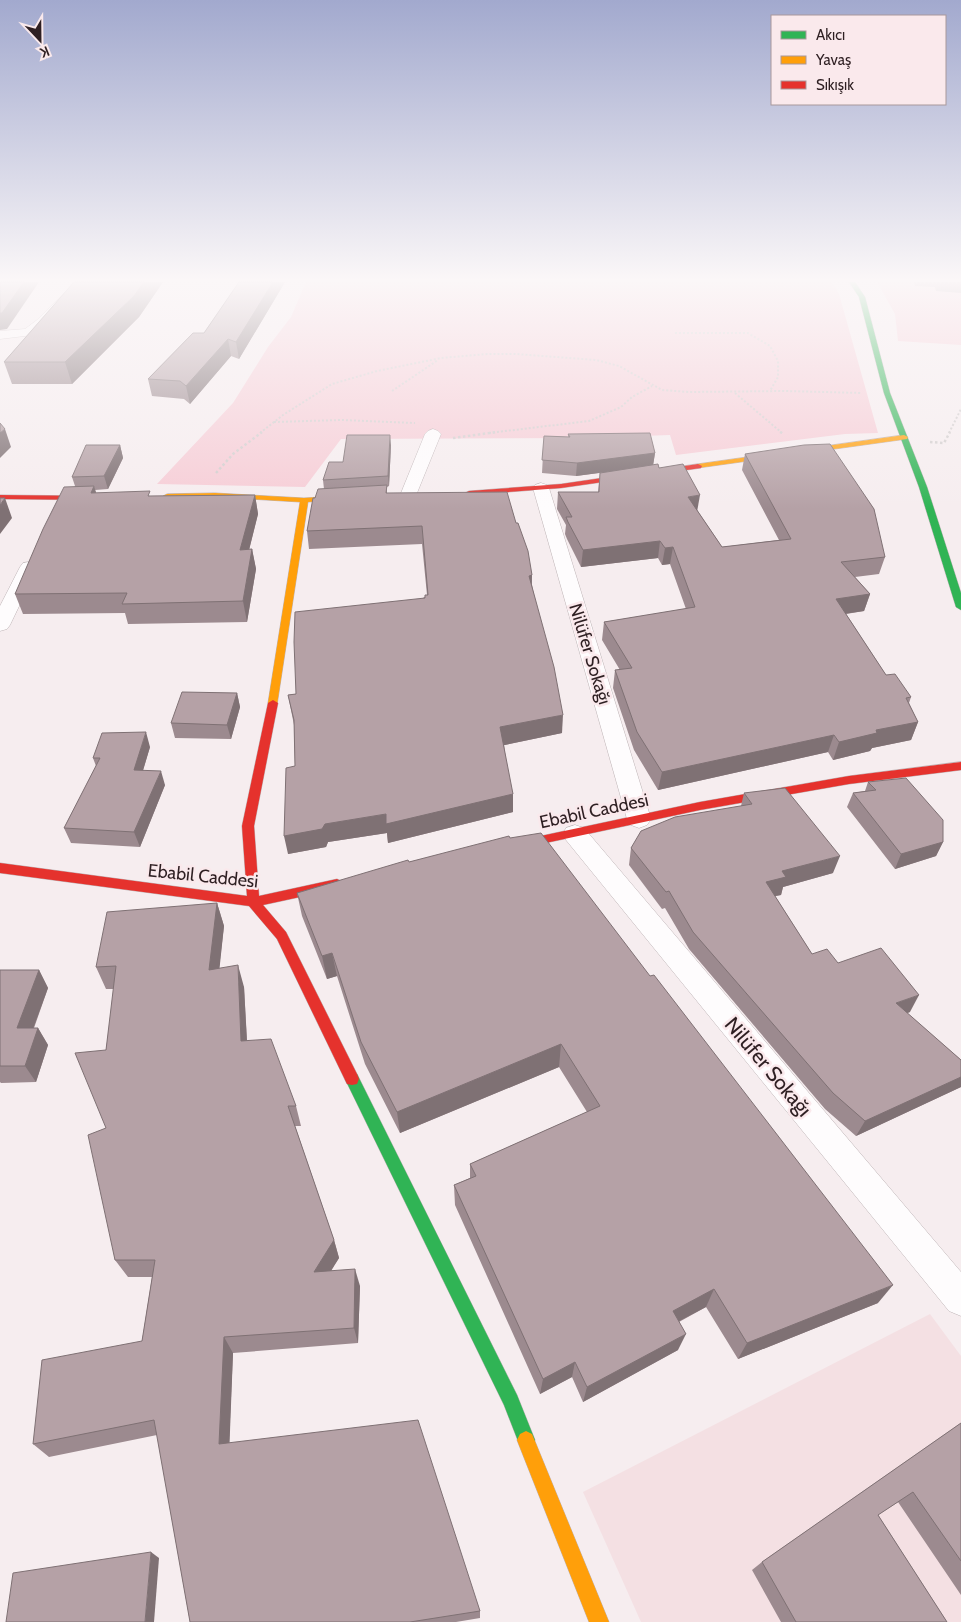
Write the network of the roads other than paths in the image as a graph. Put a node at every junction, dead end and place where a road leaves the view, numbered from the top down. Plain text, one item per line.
1 (878, 358) edge
2 (433, 434) road end
3 (904, 437) junction
4 (541, 488) junction
5 (409, 493) edge
6 (456, 493) edge
7 (153, 496) edge
8 (0, 497) edge
9 (64, 498) junction
10 (103, 498) edge
11 (332, 498) edge
12 (304, 500) junction
13 (55, 515) edge
14 (38, 549) edge
15 (961, 607) edge
16 (0, 625) edge
17 (961, 766) edge
18 (639, 819) junction
19 (575, 834) junction
20 (496, 850) edge
21 (0, 868) edge
22 (350, 881) edge
23 (253, 902) junction
24 (961, 1300) edge
25 (599, 1622) edge

1 - 3 street
2 - 5 street
3 - 4 street
3 - 15 street
4 - 6 street
4 - 18 street, Nilüfer Sokağı
7 - 12 street
8 - 9 street
9 - 10 street
9 - 13 street
11 - 12 street
12 - 23 street
14 - 16 street
17 - 18 street, Ebabil Caddesi
18 - 19 street, Ebabil Caddesi
19 - 20 street, Ebabil Caddesi
19 - 24 street, Nilüfer Sokağı
21 - 23 street, Ebabil Caddesi
22 - 23 street, Ebabil Caddesi
23 - 25 street

